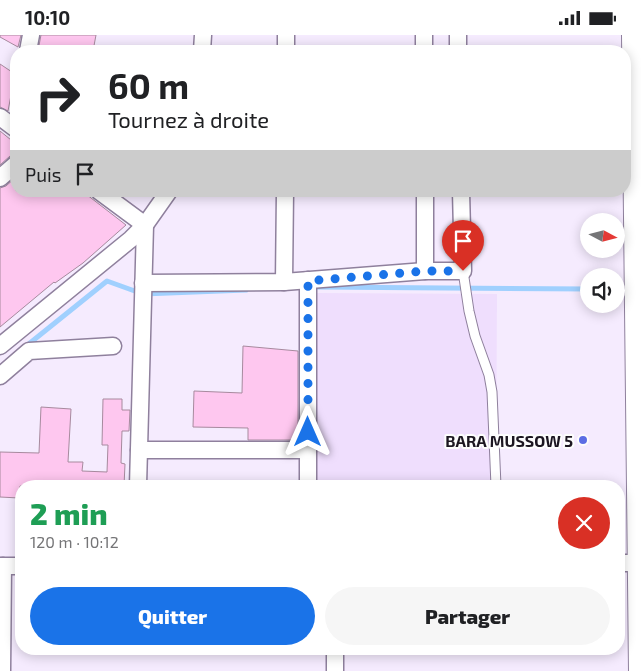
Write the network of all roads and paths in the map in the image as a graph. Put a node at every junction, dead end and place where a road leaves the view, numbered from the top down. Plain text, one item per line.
1 (631, 46) edge
2 (10, 169) edge
3 (0, 178) edge
4 (107, 197) edge
5 (166, 197) edge
6 (285, 197) edge
7 (425, 197) edge
8 (461, 197) edge
9 (145, 225) junction
10 (638, 269) edge
11 (426, 271) junction
12 (463, 271) junction
13 (308, 281) junction
14 (284, 282) junction
15 (143, 283) junction
16 (23, 342) junction
17 (0, 346) edge
18 (113, 346) dead end
19 (0, 375) edge
20 (139, 449) junction
21 (308, 451) junction
22 (138, 480) edge
23 (308, 480) edge
24 (496, 480) edge
25 (633, 563) edge
26 (15, 565) edge
27 (2, 566) edge
28 (335, 655) edge
29 (2, 671) edge
30 (335, 671) edge
31 (641, 671) edge

1 - 10 street
2 - 3 street
4 - 9 street
5 - 9 street
6 - 14 street
7 - 11 street
8 - 12 street
9 - 15 street
9 - 16 street
10 - 25 street
11 - 12 street
11 - 13 street
12 - 24 lane
13 - 14 street
13 - 21 street
14 - 15 street
15 - 20 street
16 - 17 street
16 - 18 street
16 - 19 street
20 - 21 street
20 - 22 street
21 - 23 street
25 - 31 street
26 - 27 street
27 - 29 street
28 - 30 street

